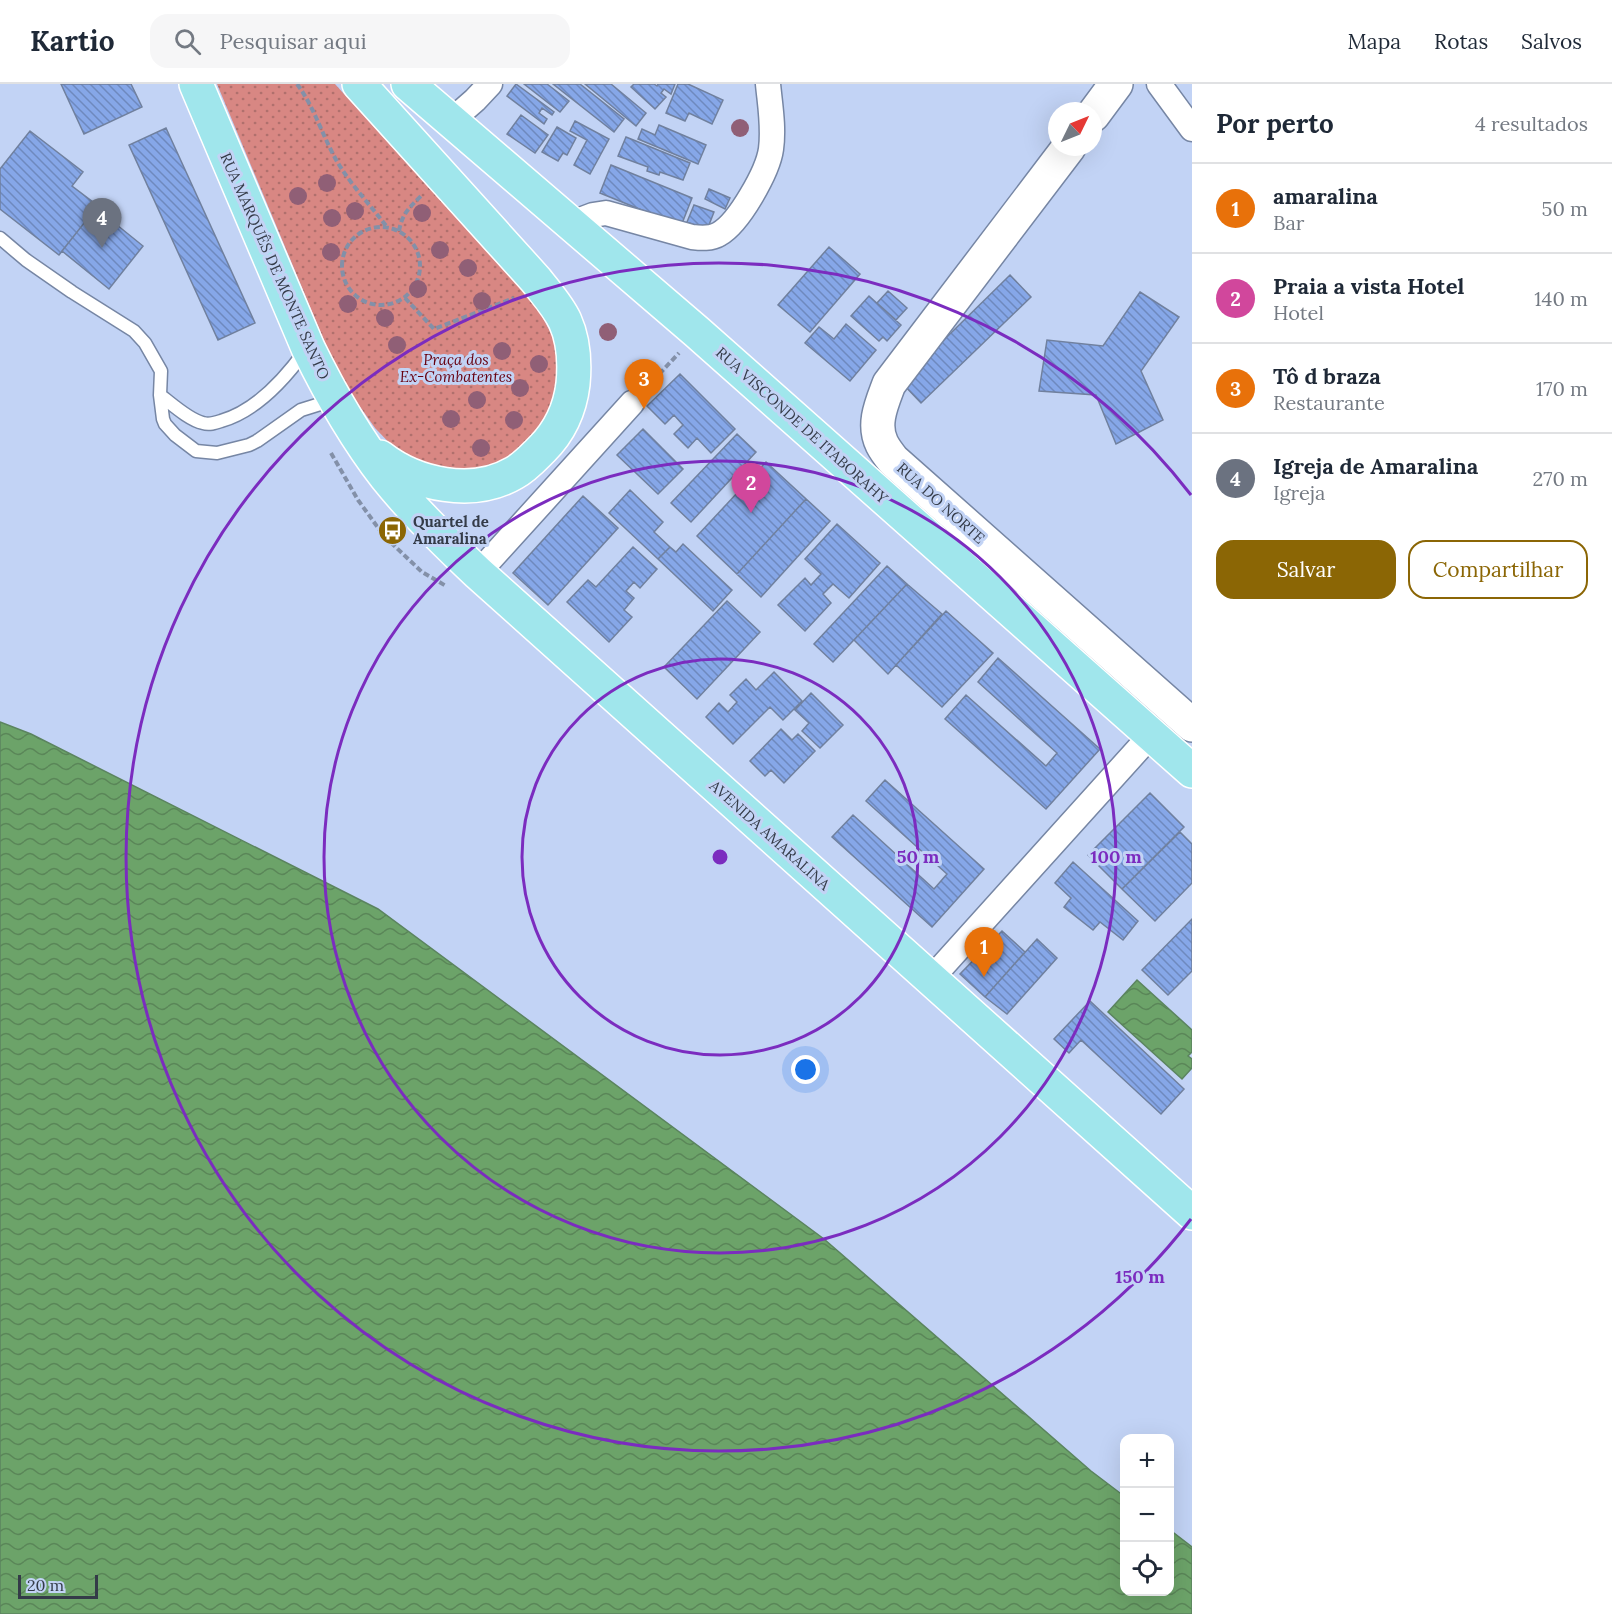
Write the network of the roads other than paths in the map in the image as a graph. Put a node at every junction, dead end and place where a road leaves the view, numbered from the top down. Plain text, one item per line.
1 (196, 84) edge
2 (359, 84) edge
3 (408, 84) edge
4 (490, 84) edge
5 (768, 84) edge
6 (1116, 84) edge
7 (1159, 84) edge
8 (1102, 103) edge
9 (451, 121) junction
10 (1192, 129) edge
11 (1062, 156) edge
12 (572, 223) junction
13 (0, 238) edge
14 (308, 348) junction
15 (160, 396) junction
16 (335, 399) junction
17 (632, 403) road end
18 (362, 443) junction
19 (478, 573) junction
20 (1192, 725) edge
21 (1151, 735) junction
22 (1192, 771) edge
23 (930, 980) junction
24 (1192, 1213) edge

1 - 14 main road, RUA MARQUÊS DE MONTE SANTO
2 - 18 main road
3 - 9 main road, RUA VISCONDE DE ITABORAHY
4 - 9 street
5 - 12 street
6 - 8 street
7 - 10 street
9 - 12 main road, RUA VISCONDE DE ITABORAHY
11 - 20 street, RUA DO NORTE
12 - 21 main road, RUA VISCONDE DE ITABORAHY
13 - 15 lane
14 - 15 lane
14 - 16 main road, RUA MARQUÊS DE MONTE SANTO
15 - 16 lane
16 - 18 main road, RUA MARQUÊS DE MONTE SANTO
17 - 19 street
18 - 19 main road, AVENIDA AMARALINA
19 - 23 main road, AVENIDA AMARALINA
21 - 22 main road, RUA VISCONDE DE ITABORAHY
21 - 23 street
23 - 24 main road, AVENIDA AMARALINA

